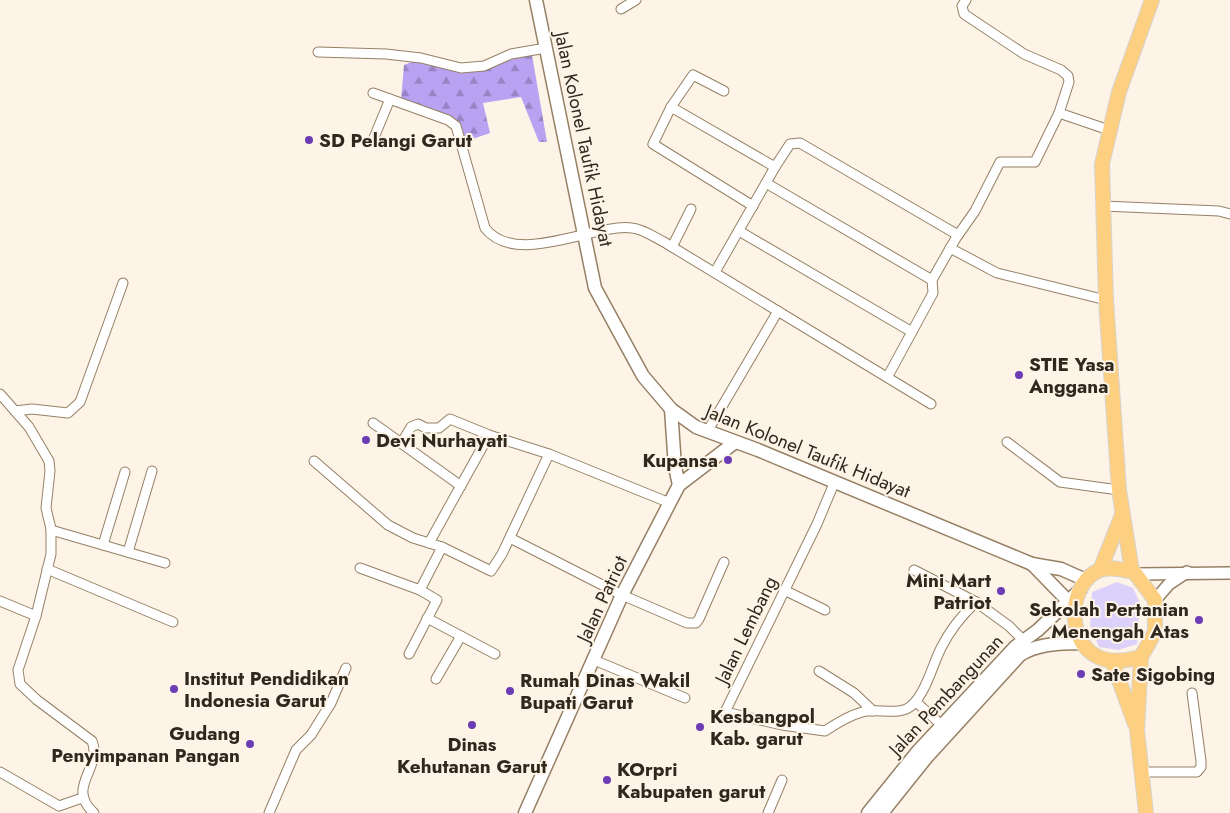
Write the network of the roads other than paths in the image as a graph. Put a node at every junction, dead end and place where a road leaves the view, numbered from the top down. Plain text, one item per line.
1 (536, 0) edge
2 (636, 0) edge
3 (966, 0) edge
4 (1152, 0) edge
5 (621, 8) dead end
6 (546, 48) junction
7 (318, 52) dead end
8 (724, 92) dead end
9 (373, 93) dead end
10 (390, 100) junction
11 (671, 107) junction
12 (1059, 113) junction
13 (1109, 130) junction
14 (373, 140) dead end
15 (775, 167) junction
16 (766, 183) junction
17 (753, 206) junction
18 (1103, 206) junction
19 (691, 209) dead end
20 (1230, 214) edge
21 (739, 231) junction
22 (584, 235) junction
23 (958, 235) junction
24 (672, 247) junction
25 (950, 248) junction
26 (715, 272) junction
27 (932, 280) junction
28 (123, 283) dead end
29 (1106, 300) junction
30 (778, 311) junction
31 (912, 332) junction
32 (888, 376) junction
33 (0, 394) edge
34 (931, 404) dead end
35 (671, 409) junction
36 (15, 411) junction
37 (373, 423) dead end
38 (707, 432) junction
39 (490, 435) junction
40 (402, 442) junction
41 (1008, 442) dead end
42 (734, 443) junction
43 (549, 454) junction
44 (314, 461) dead end
45 (152, 471) dead end
46 (125, 472) dead end
47 (835, 481) junction
48 (679, 485) junction
49 (461, 486) junction
50 (1119, 490) junction
51 (670, 503) junction
52 (1122, 515) junction
53 (51, 530) junction
54 (510, 538) junction
55 (429, 543) junction
56 (103, 545) junction
57 (442, 547) junction
58 (128, 552) junction
59 (724, 562) dead end
60 (165, 563) dead end
61 (1032, 564) junction
62 (360, 568) dead end
63 (47, 569) junction
64 (914, 570) dead end
65 (1100, 570) junction
66 (1187, 572) junction
67 (1135, 573) junction
68 (1230, 573) edge
69 (1084, 585) junction
70 (420, 590) junction
71 (784, 590) junction
72 (622, 595) junction
73 (1155, 600) junction
74 (0, 601) edge
75 (976, 602) junction
76 (1071, 604) junction
77 (825, 610) dead end
78 (36, 616) junction
79 (427, 618) junction
80 (172, 622) dead end
81 (1038, 630) junction
82 (461, 636) junction
83 (1080, 643) junction
84 (1047, 644) junction
85 (1027, 645) junction
86 (409, 654) dead end
87 (495, 654) dead end
88 (1141, 657) junction
89 (594, 660) junction
90 (1112, 661) junction
91 (346, 668) dead end
92 (820, 672) dead end
93 (436, 679) dead end
94 (1192, 693) dead end
95 (685, 698) dead end
96 (916, 702) junction
97 (873, 711) junction
98 (945, 729) junction
99 (1137, 730) junction
100 (0, 772) edge
101 (1142, 776) junction
102 (782, 780) dead end
103 (82, 798) junction
104 (94, 813) edge
105 (269, 813) edge
106 (525, 813) edge
107 (768, 813) edge
108 (868, 813) edge
109 (882, 813) edge
110 (1146, 813) edge

1 - 6 main road, Jalan Kolonel Taufik Hidayat
2 - 5 street
3 - 12 street
4 - 13 main road
6 - 7 street
6 - 22 main road, Jalan Kolonel Taufik Hidayat
8 - 11 street
9 - 10 street
10 - 14 street
10 - 22 street
11 - 15 street
11 - 17 street
12 - 13 street
12 - 23 street
13 - 18 main road
15 - 16 street
15 - 23 street
16 - 17 street
16 - 27 street
17 - 21 street
18 - 20 street
18 - 29 main road
19 - 24 street
21 - 26 street
21 - 31 street
22 - 24 street
22 - 35 main road, Jalan Kolonel Taufik Hidayat
23 - 25 street
24 - 26 street
25 - 27 street
25 - 29 street
26 - 30 street
27 - 31 street
28 - 36 street
29 - 50 main road
30 - 32 street
30 - 38 street
31 - 32 street
32 - 34 street
33 - 36 street
35 - 38 main road, Jalan Kolonel Taufik Hidayat
35 - 48 main road
36 - 53 street
37 - 40 street
38 - 42 main road, Jalan Kolonel Taufik Hidayat
39 - 40 street
39 - 43 street
39 - 49 street
40 - 49 street
41 - 50 street
42 - 47 main road, Jalan Kolonel Taufik Hidayat
42 - 48 main road, Jalan Patriot
43 - 51 street
43 - 54 street
44 - 55 street
45 - 58 street
46 - 56 street
47 - 61 main road, Jalan Kolonel Taufik Hidayat
47 - 71 street, Jalan Lembang
48 - 51 main road, Jalan Patriot
49 - 55 street
50 - 52 main road
51 - 72 main road, Jalan Patriot
52 - 65 main road
52 - 67 main road
53 - 56 street
53 - 63 street
54 - 57 street
54 - 72 street
55 - 57 street
56 - 58 street
57 - 70 street
58 - 60 street
59 - 72 street
61 - 69 main road
61 - 76 main road
62 - 70 street
63 - 78 street
63 - 80 street
64 - 75 street
65 - 67 main road
65 - 69 main road
66 - 67 street
66 - 68 street
66 - 73 street
67 - 73 main road
69 - 76 main road
70 - 79 street
71 - 77 street
71 - 97 street, Jalan Lembang
72 - 89 main road, Jalan Patriot
73 - 88 main road
74 - 78 street
75 - 85 street
75 - 96 street
76 - 81 main road, Jalan Pembangunan
76 - 83 main road
78 - 103 street
79 - 82 street
79 - 86 street
81 - 84 main road
81 - 85 main road, Jalan Pembangunan
82 - 87 street
82 - 93 street
83 - 84 main road, Jalan Pembangunan
83 - 90 main road
84 - 85 main road, Jalan Pembangunan
85 - 98 main road, Jalan Pembangunan
88 - 90 main road
88 - 99 main road
89 - 95 street
89 - 106 main road, Jalan Patriot
90 - 99 main road
91 - 105 street
92 - 97 street
94 - 101 street
96 - 97 street, Jalan Lembang
96 - 98 street
98 - 108 main road, Jalan Pembangunan
98 - 109 main road, Jalan Pembangunan
99 - 101 main road
100 - 103 street
101 - 110 main road
102 - 107 street
103 - 104 street

